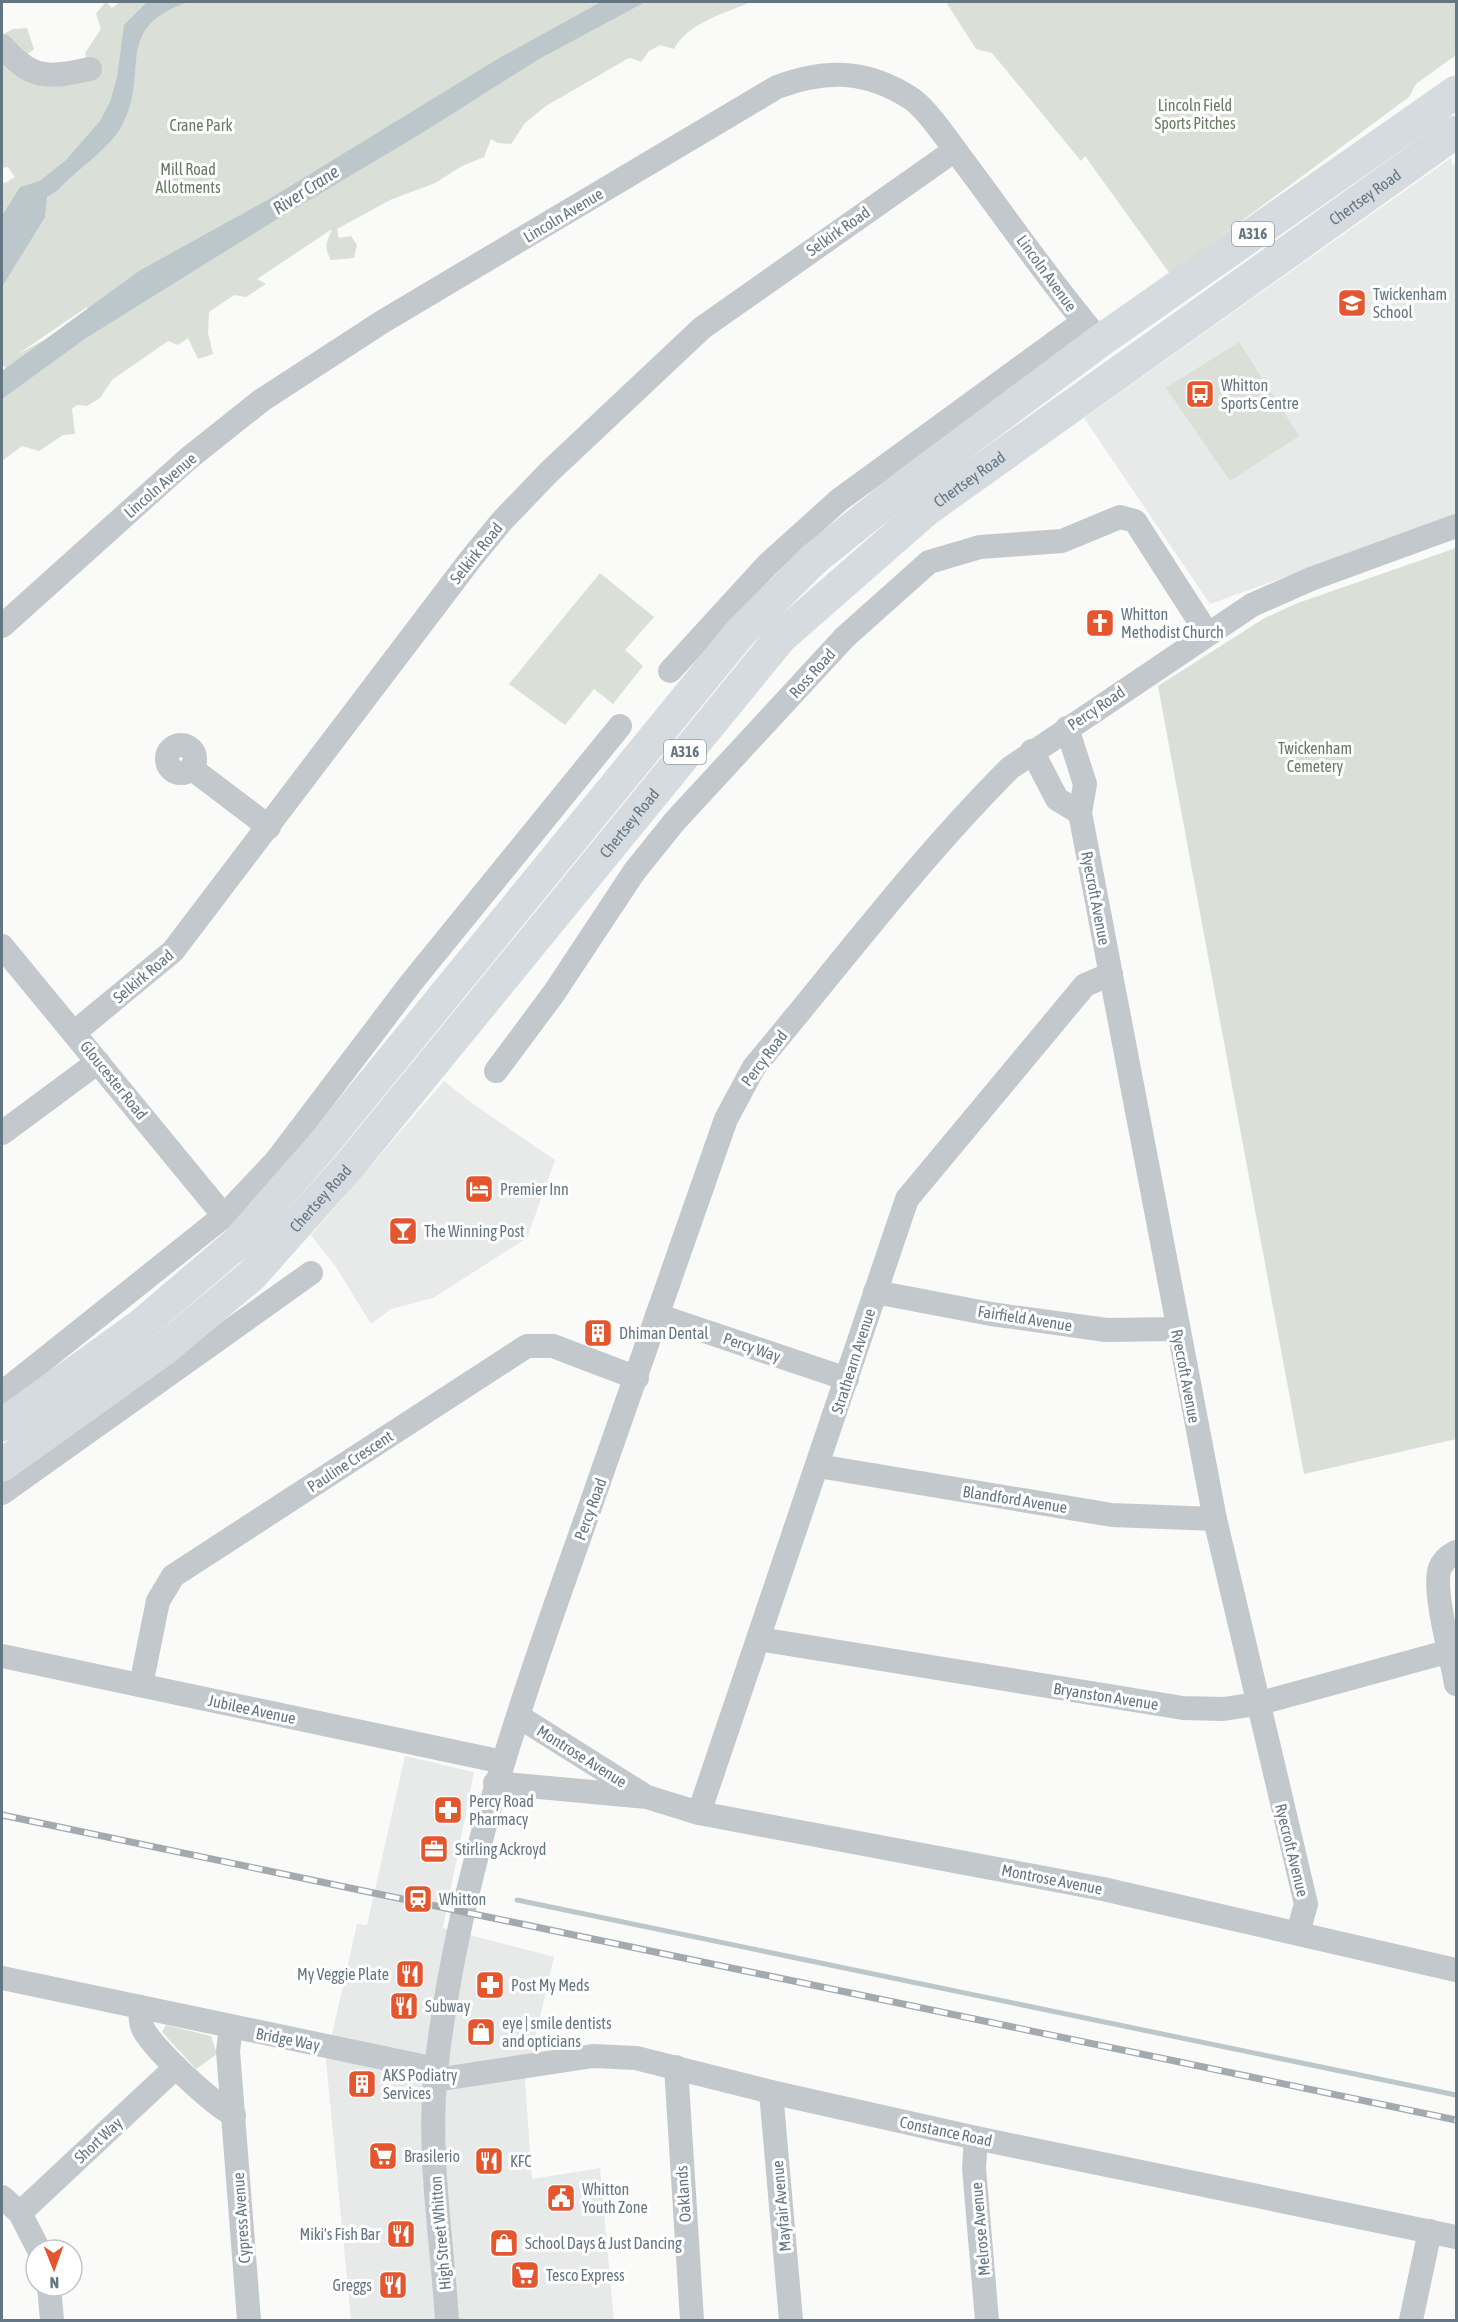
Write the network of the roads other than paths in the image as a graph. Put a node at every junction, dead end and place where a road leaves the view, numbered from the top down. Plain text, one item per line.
1 (2, 46) edge
2 (90, 69) dead end
3 (1456, 92) edge
4 (1456, 132) edge
5 (955, 150) junction
6 (1092, 332) junction
7 (1456, 526) edge
8 (2, 626) edge
9 (1207, 633) junction
10 (670, 672) dead end
11 (620, 726) dead end
12 (1067, 728) junction
13 (1032, 751) junction
14 (191, 768) dead end
15 (1080, 813) junction
16 (269, 827) junction
17 (2, 946) edge
18 (1111, 974) junction
19 (75, 1032) junction
20 (98, 1062) junction
21 (496, 1071) dead end
22 (2, 1133) edge
23 (224, 1216) junction
24 (311, 1273) dead end
25 (875, 1292) junction
26 (657, 1315) junction
27 (1177, 1329) junction
28 (637, 1377) junction
29 (847, 1379) junction
30 (40, 1380) junction
31 (2, 1392) edge
32 (2, 1425) edge
33 (2, 1466) edge
34 (818, 1466) junction
35 (2, 1493) edge
36 (1215, 1519) junction
37 (1456, 1552) edge
38 (759, 1639) junction
39 (1450, 1651) junction
40 (2, 1656) edge
41 (1456, 1684) edge
42 (141, 1686) junction
43 (1257, 1704) junction
44 (518, 1716) junction
45 (499, 1772) junction
46 (647, 1797) junction
47 (699, 1813) junction
48 (460, 1931) joint
49 (1298, 1933) junction
50 (1456, 1970) edge
51 (2, 1978) edge
52 (140, 2007) junction
53 (231, 2027) junction
54 (176, 2067) junction
55 (676, 2067) junction
56 (436, 2074) junction
57 (771, 2092) junction
58 (234, 2115) junction
59 (976, 2138) junction
60 (2, 2197) edge
61 (20, 2212) junction
62 (1430, 2231) junction
63 (1456, 2237) edge
64 (33, 2238) edge
65 (50, 2298) edge
66 (52, 2320) edge
67 (249, 2320) edge
68 (447, 2320) edge
69 (692, 2320) edge
70 (790, 2320) edge
71 (987, 2320) edge
72 (1411, 2320) edge

1 - 2 street
3 - 6 highway, Chertsey Road / A316
4 - 33 highway, Chertsey Road / A316
5 - 6 street, Lincoln Avenue
5 - 8 street, Lincoln Avenue
5 - 16 street, Selkirk Road
6 - 10 street, Chertsey Road
6 - 30 highway, Chertsey Road / A316
7 - 9 street, Percy Road
9 - 12 street, Percy Road
9 - 21 street, Ross Road
11 - 23 street, Chertsey Road
12 - 13 street, Percy Road
12 - 15 street, Ryecroft Avenue
13 - 15 street
13 - 26 street, Percy Road
14 - 16 street
15 - 18 street, Ryecroft Avenue
16 - 19 street, Selkirk Road
17 - 19 street, Gloucester Road
18 - 25 street, Strathearn Avenue
18 - 27 street, Ryecroft Avenue
19 - 20 street, Gloucester Road
20 - 22 street
20 - 23 street, Gloucester Road
23 - 30 street, Chertsey Road
24 - 35 street
25 - 27 street, Fairfield Avenue
25 - 29 street, Strathearn Avenue
26 - 28 street, Percy Road
26 - 29 street, Percy Way
27 - 36 street, Ryecroft Avenue
28 - 42 street, Pauline Crescent
28 - 44 street, Percy Road
29 - 34 street, Strathearn Avenue
30 - 31 street, Chertsey Road
30 - 32 highway, Chertsey Road / A316
34 - 36 street, Blandford Avenue
34 - 38 street, Strathearn Avenue
36 - 43 street, Ryecroft Avenue
37 - 39 street
38 - 43 street, Bryanston Avenue
38 - 47 street, Strathearn Avenue
39 - 41 street
39 - 43 street, Bryanston Avenue
40 - 42 street, Jubilee Avenue
42 - 45 street, Jubilee Avenue
43 - 49 street, Ryecroft Avenue
44 - 45 street, Percy Road
44 - 46 street, Montrose Avenue
45 - 46 street, Montrose Avenue
45 - 48 street, Percy Road
46 - 47 street, Montrose Avenue
47 - 49 street, Montrose Avenue
48 - 56 street, High Street Whitton
49 - 50 street, Montrose Avenue
51 - 52 street, Bridge Way
52 - 53 street, Bridge Way
52 - 54 street
53 - 56 street, Bridge Way
53 - 58 street, Cypress Avenue
54 - 58 street
54 - 61 street, Short Way
55 - 56 street, Constance Road
55 - 57 street, Constance Road
55 - 69 street, Oaklands
56 - 68 street, High Street Whitton
57 - 59 street, Constance Road
57 - 70 street, Mayfair Avenue
58 - 67 street, Cypress Avenue
59 - 62 street, Constance Road
59 - 71 street, Melrose Avenue
60 - 61 street
61 - 64 street
62 - 63 street, Constance Road
62 - 72 street
65 - 66 street

